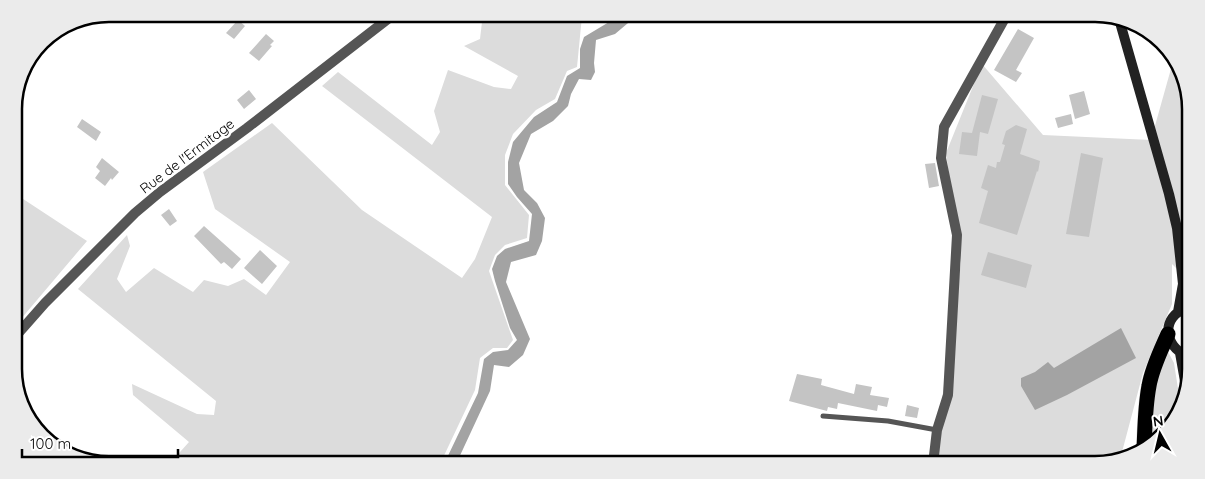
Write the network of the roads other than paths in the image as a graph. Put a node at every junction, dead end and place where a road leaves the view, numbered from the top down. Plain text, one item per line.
1 (384, 22) edge
2 (1003, 22) edge
3 (1121, 26) edge
4 (1182, 266) edge
5 (1182, 310) edge
6 (22, 329) edge
7 (1168, 334) junction
8 (1182, 354) edge
9 (823, 416) dead end
10 (937, 430) junction
11 (1144, 442) edge
12 (933, 456) edge

1 - 6 street, Rue de l'Ermitage
2 - 10 street
3 - 4 street
5 - 7 street
7 - 8 street
7 - 11 highway
9 - 10 lane
10 - 12 street

